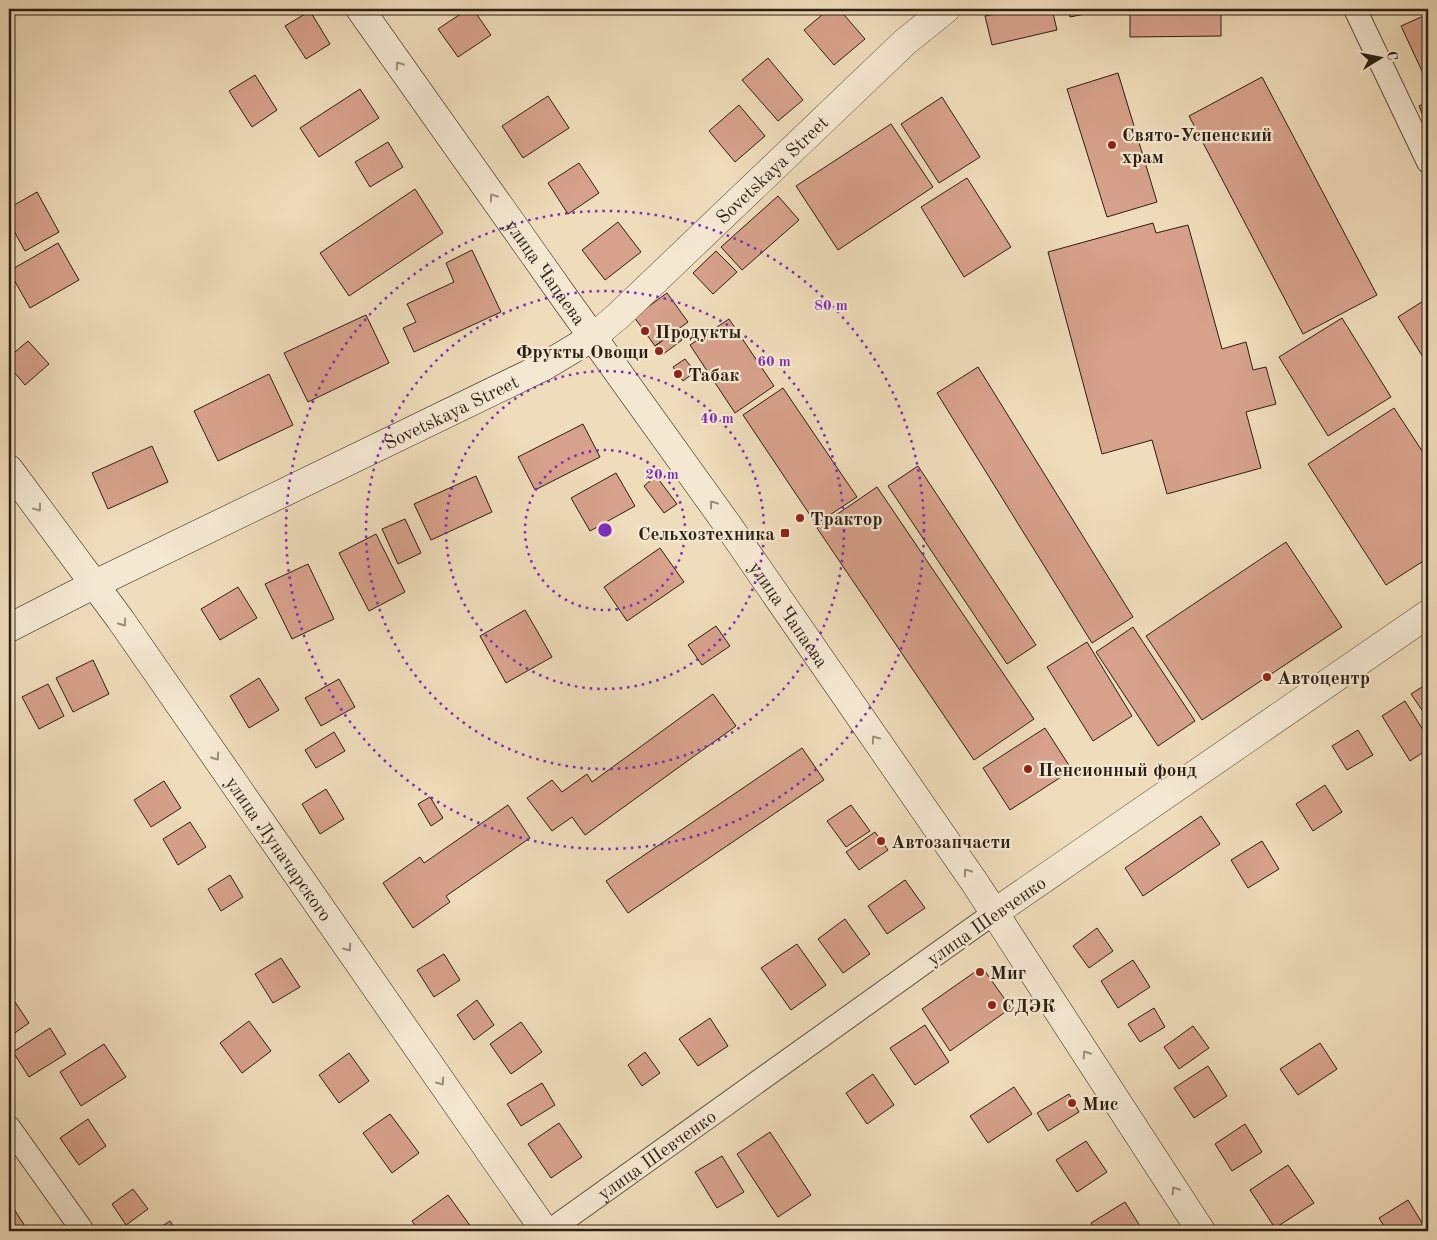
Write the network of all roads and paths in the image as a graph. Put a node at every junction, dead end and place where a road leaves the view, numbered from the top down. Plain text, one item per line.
1 (360, 9) edge
2 (946, 9) edge
3 (1355, 9) edge
4 (1428, 162) edge
5 (593, 336) junction
6 (9, 469) edge
7 (95, 584) junction
8 (1428, 614) edge
9 (9, 628) edge
10 (994, 913) junction
11 (9, 1126) edge
12 (83, 1231) edge
13 (544, 1231) edge
14 (549, 1231) edge
15 (1202, 1231) edge

5 -> 1 main road, улица Чапаева
2 - 5 main road, Sovetskaya Street
3 - 4 street
5 - 7 main road, Sovetskaya Street
10 -> 5 main road, улица Чапаева
6 -> 7 main road, улица Луначарского
7 - 9 main road, Sovetskaya Street
7 -> 13 main road, улица Луначарского
8 - 10 main road, улица Шевченко
10 - 14 street, улица Шевченко
15 -> 10 main road, улица Чапаева
11 - 12 street

